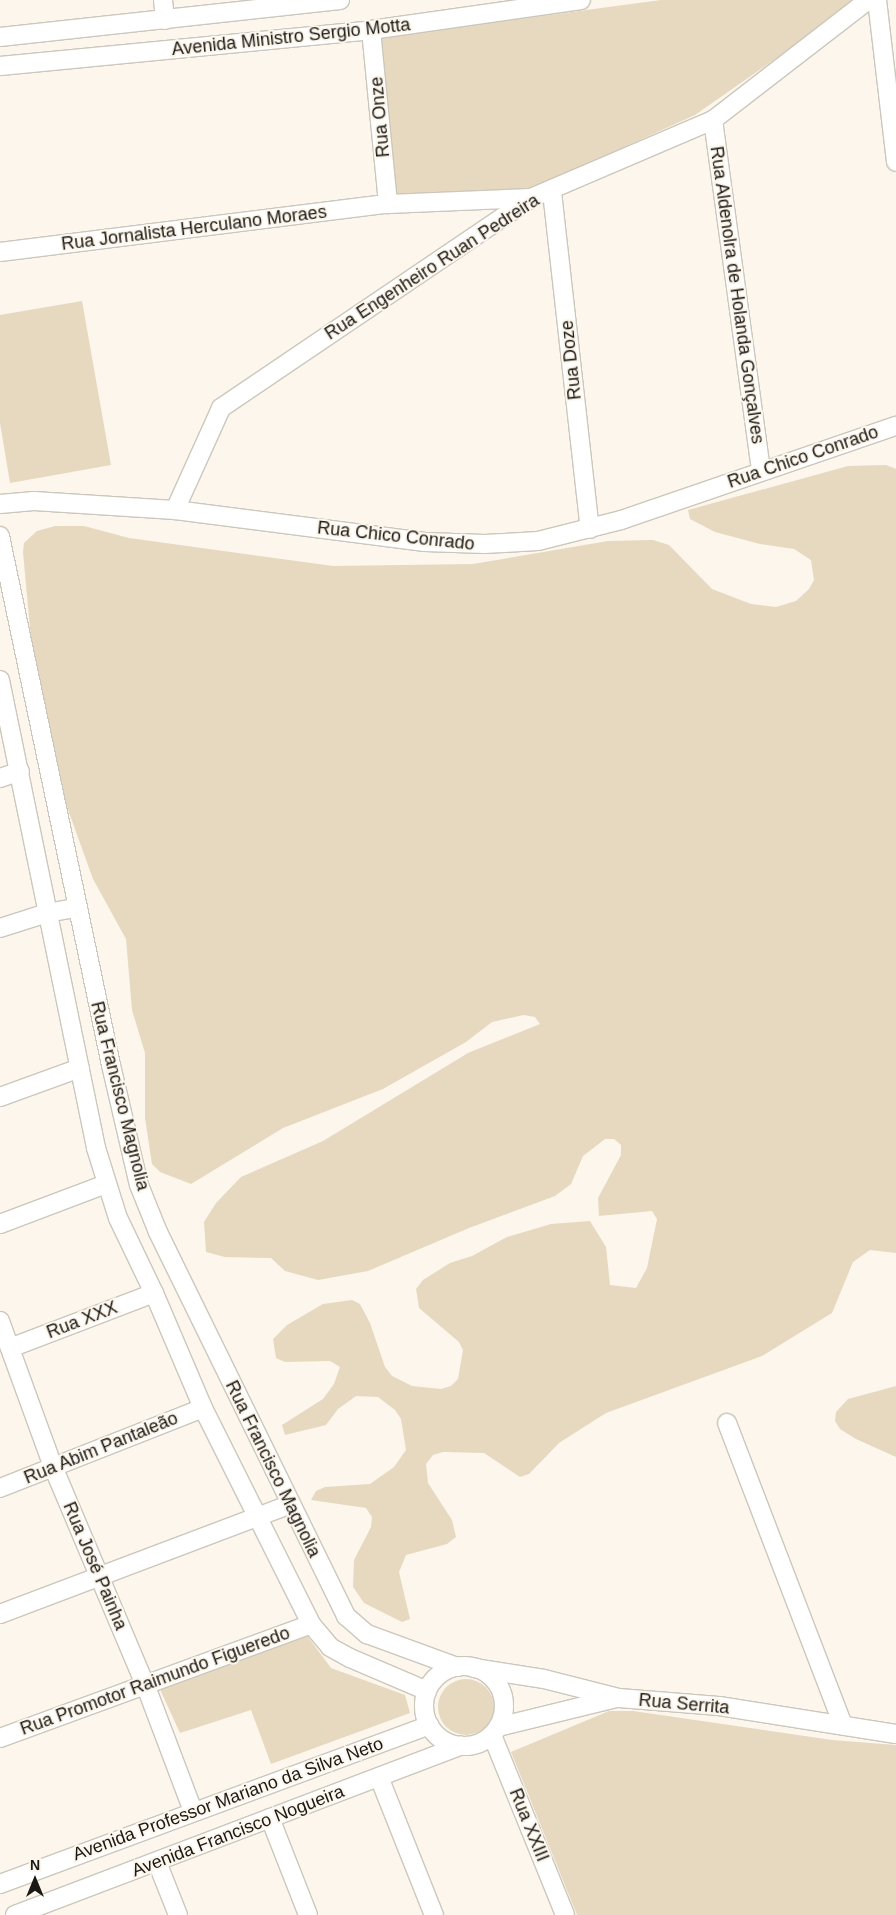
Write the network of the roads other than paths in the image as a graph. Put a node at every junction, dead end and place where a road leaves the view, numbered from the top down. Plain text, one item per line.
1 (163, 0) edge
2 (340, 0) edge
3 (581, 0) edge
4 (868, 0) edge
5 (877, 0) edge
6 (165, 20) junction
7 (371, 30) junction
8 (0, 37) edge
9 (0, 66) edge
10 (713, 120) junction
11 (896, 162) edge
12 (552, 192) junction
13 (531, 198) junction
14 (388, 204) junction
15 (0, 252) edge
16 (896, 426) edge
17 (761, 471) junction
18 (0, 504) edge
19 (175, 510) junction
20 (590, 529) junction
21 (0, 536) edge
22 (0, 680) edge
23 (20, 770) junction
24 (0, 778) edge
25 (76, 908) junction
26 (47, 912) junction
27 (0, 928) edge
28 (80, 1068) junction
29 (0, 1097) edge
30 (106, 1184) junction
31 (0, 1224) edge
32 (154, 1293) junction
33 (0, 1321) edge
34 (10, 1348) junction
35 (202, 1408) junction
36 (727, 1423) dead end
37 (54, 1469) junction
38 (0, 1488) edge
39 (291, 1504) junction
40 (259, 1517) junction
41 (99, 1578) junction
42 (0, 1614) edge
43 (310, 1624) junction
44 (457, 1667) junction
45 (474, 1668) junction
46 (145, 1684) junction
47 (427, 1691) junction
48 (619, 1698) junction
49 (428, 1725) junction
50 (843, 1725) junction
51 (495, 1731) junction
52 (896, 1734) edge
53 (0, 1738) edge
54 (461, 1746) junction
55 (379, 1777) junction
56 (193, 1811) junction
57 (270, 1818) junction
58 (157, 1862) junction
59 (0, 1884) edge
60 (48, 1909) edge
61 (15, 1915) edge
62 (178, 1915) edge
63 (308, 1915) edge
64 (434, 1915) edge
65 (565, 1915) edge

1 - 6 street
2 - 6 street, Avenida Ministro Sergio Motta
3 - 7 street, Avenida Ministro Sergio Motta
4 - 10 street, Rua Engenheiro Ruan Pedreira
5 - 11 street
6 - 8 street, Avenida Ministro Sergio Motta
7 - 9 street, Avenida Ministro Sergio Motta
7 - 14 street, Rua Onze
10 - 12 street, Rua Engenheiro Ruan Pedreira
10 - 17 street, Rua Aldenolra de Holanda Gonçalves
12 - 13 street, Rua Engenheiro Ruan Pedreira
12 - 20 street, Rua Doze
13 - 14 street, Rua Jornalista Herculano Moraes
13 - 19 street, Rua Engenheiro Ruan Pedreira
14 - 15 street, Rua Jornalista Herculano Moraes
16 - 17 street, Rua Chico Conrado
17 - 20 street, Rua Chico Conrado
18 - 19 street, Rua Chico Conrado
19 - 20 street, Rua Chico Conrado
21 - 25 street, Rua Francisco Magnolia
22 - 23 street, Rua Francisco Magnolia
23 - 24 street
23 - 26 street, Rua Francisco Magnolia
25 - 26 street
25 - 39 street, Rua Francisco Magnolia
26 - 27 street
26 - 28 street, Rua Francisco Magnolia
28 - 29 street
28 - 30 street, Rua Francisco Magnolia
30 - 31 street
30 - 32 street, Rua Francisco Magnolia
32 - 34 street, Rua XXX
32 - 35 street, Rua Francisco Magnolia
33 - 34 street, Rua José Painha
34 - 37 street, Rua José Painha
35 - 37 street, Rua Abim Pantaleão
35 - 40 street, Rua Francisco Magnolia
36 - 50 street
37 - 38 street, Rua Abim Pantaleão
37 - 41 street, Rua José Painha
39 - 40 street
39 - 44 street, Rua Francisco Magnolia
40 - 41 street
40 - 43 street, Rua Francisco Magnolia
41 - 42 street
41 - 46 street, Rua José Painha
43 - 46 street, Rua Promotor Raimundo Figueredo
43 - 47 street, Rua Francisco Magnolia
44 - 45 street, Rua Serrita
44 - 47 street
45 - 48 street, Rua Serrita
45 - 51 street
46 - 53 street, Rua Promotor Raimundo Figueredo
46 - 56 street, Rua José Painha
47 - 49 street
48 - 50 street, Rua Serrita
48 - 51 street
49 - 54 street
49 - 56 street, Avenida Professor Mariano da Silva Neto
50 - 52 street, Rua Serrita
51 - 54 street
51 - 65 street, Rua XXIII
54 - 55 street, Avenida Francisco Nogueira
55 - 57 street, Avenida Francisco Nogueira
55 - 64 street
56 - 59 street, Avenida Professor Mariano da Silva Neto
57 - 58 street, Avenida Francisco Nogueira
57 - 63 street
58 - 60 street, Avenida Francisco Nogueira
58 - 62 street
60 - 61 street, Avenida Francisco Nogueira

